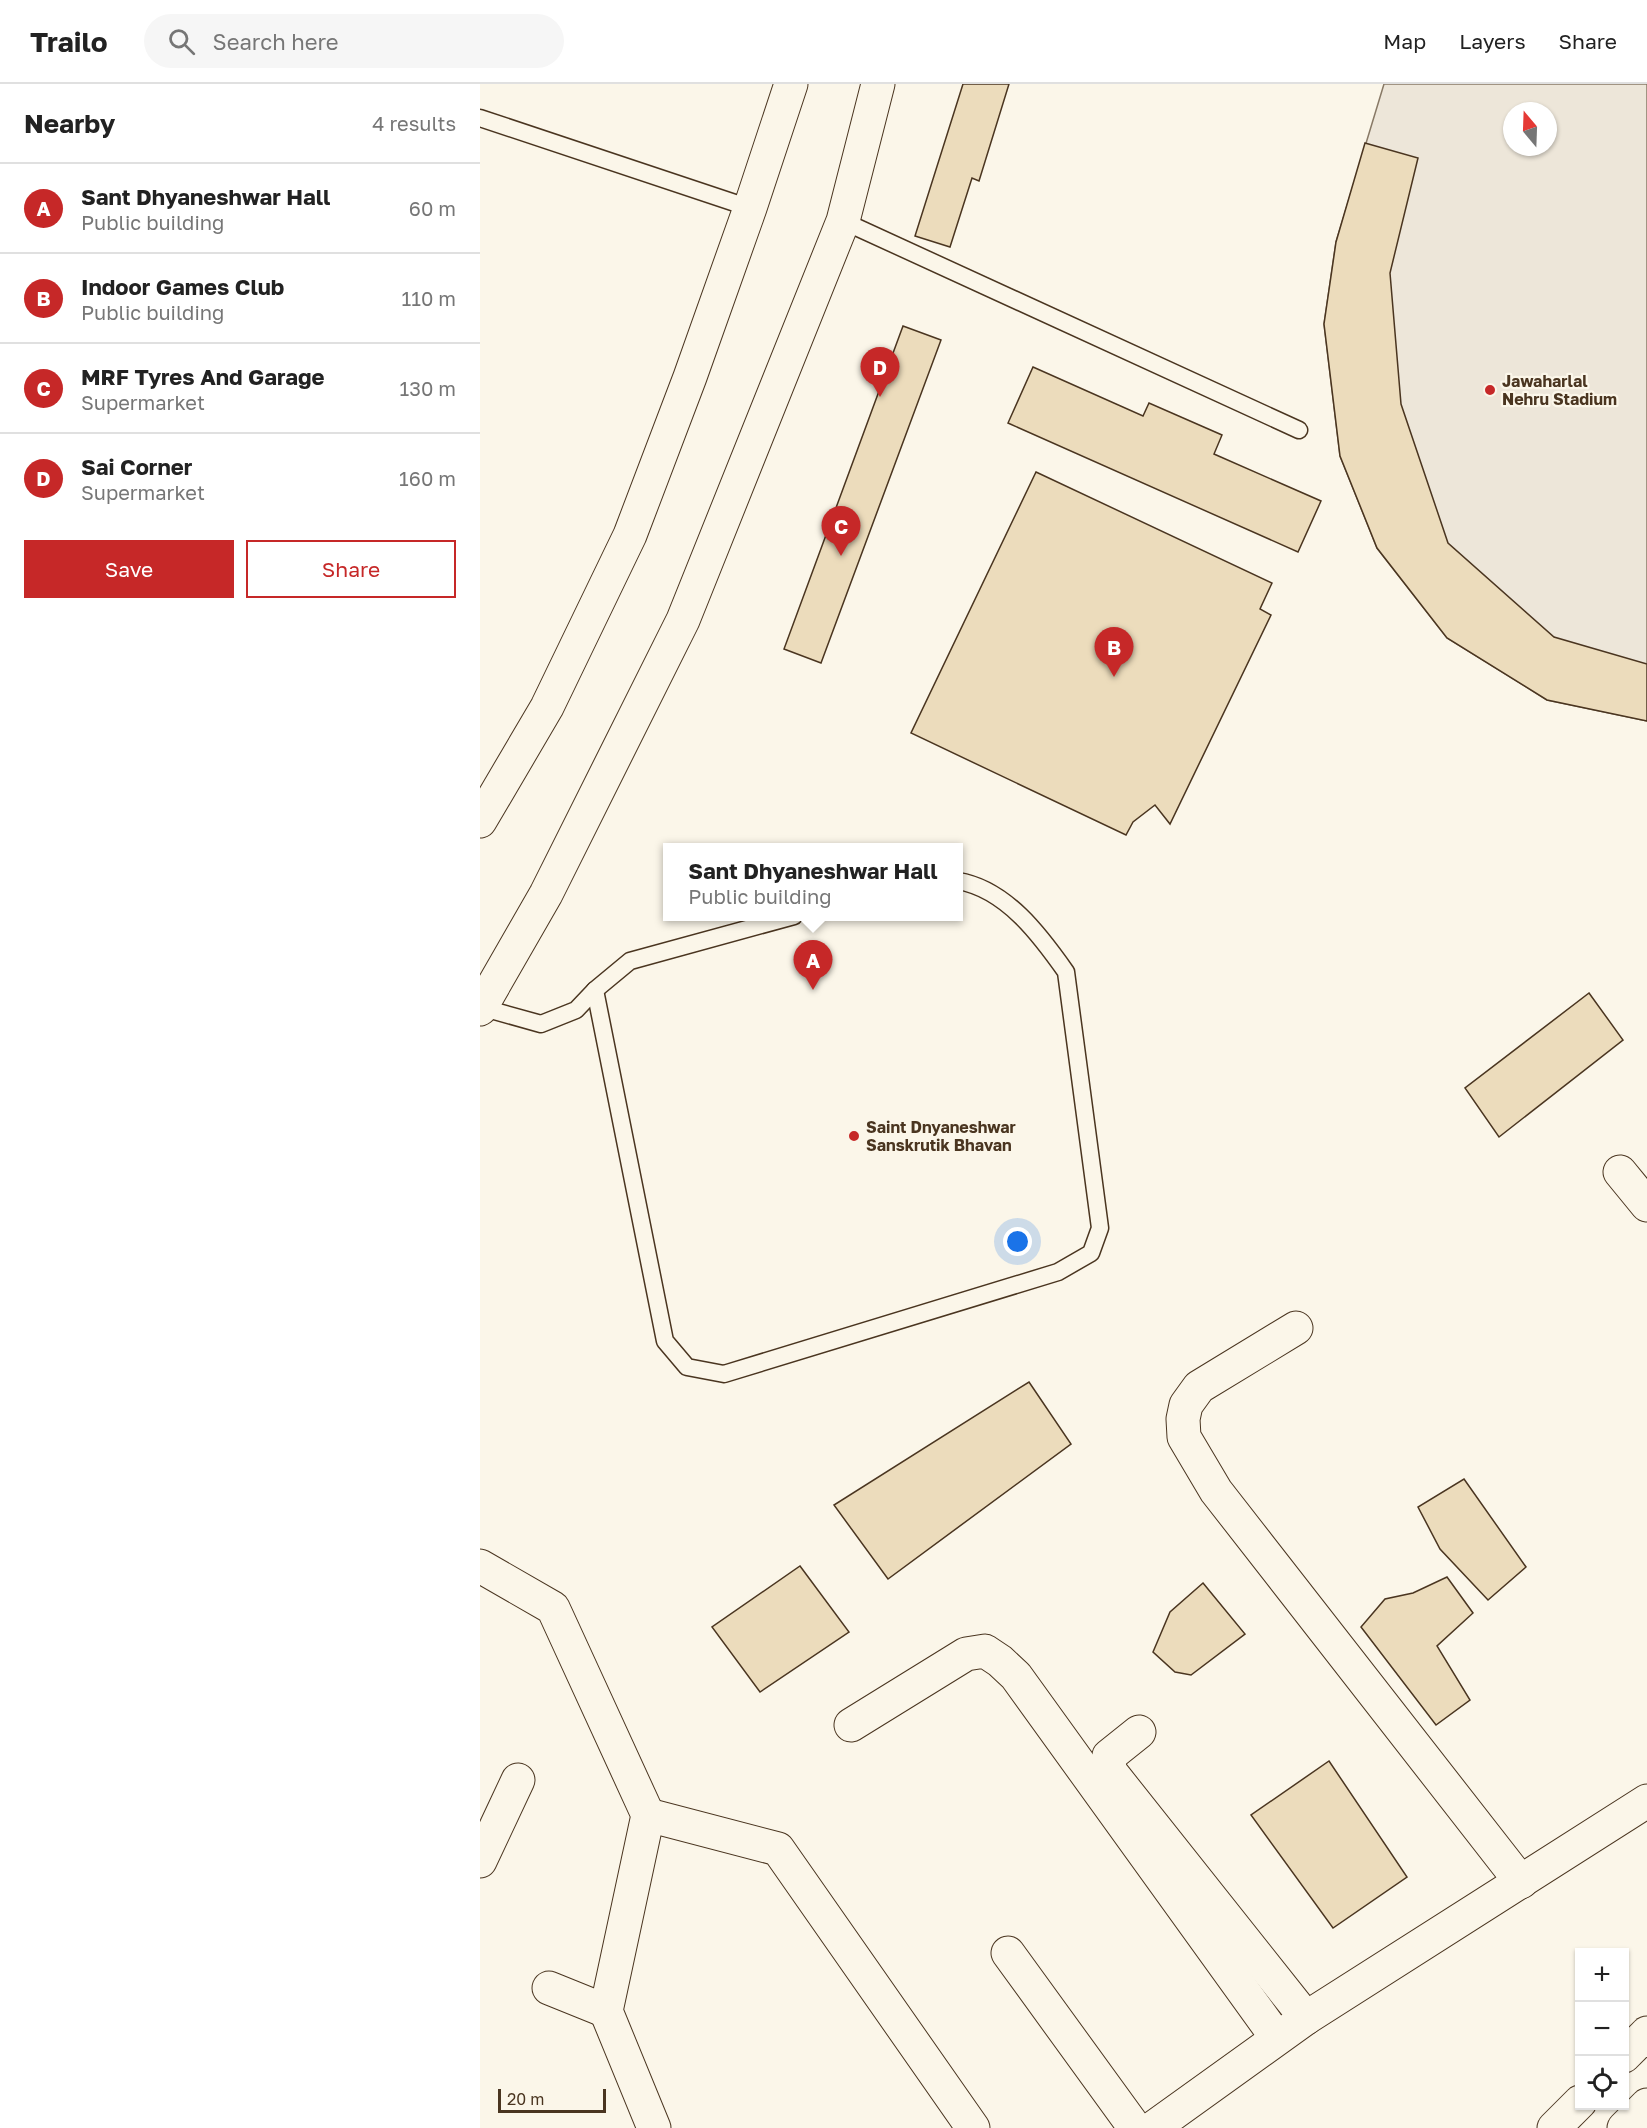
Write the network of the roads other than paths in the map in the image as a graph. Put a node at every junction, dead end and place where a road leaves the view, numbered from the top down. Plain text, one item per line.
1 (791, 84) edge
2 (878, 84) edge
3 (480, 118) edge
4 (750, 208) junction
5 (843, 221) junction
6 (1299, 430) dead end
7 (480, 820) edge
8 (963, 881) edge
9 (776, 921) edge
10 (595, 990) junction
11 (480, 1008) edge
12 (1620, 1172) dead end
13 (1647, 1205) edge
14 (1296, 1328) dead end
15 (480, 1566) edge
16 (851, 1725) dead end
17 (1138, 1732) dead end
18 (519, 1780) dead end
19 (1647, 1801) edge
20 (648, 1815) junction
21 (480, 1860) edge
22 (1521, 1882) junction
23 (1008, 1953) dead end
24 (549, 1988) dead end
25 (606, 2011) junction
26 (1306, 2018) junction
27 (1647, 2032) edge
28 (1277, 2038) junction
29 (1629, 2051) edge
30 (1647, 2104) edge
31 (1575, 2107) edge
32 (654, 2128) edge
33 (973, 2128) edge
34 (1135, 2128) edge
35 (1153, 2128) edge
36 (1554, 2128) edge
37 (1624, 2128) edge

1 - 4 street
2 - 5 street
3 - 4 lane
4 - 7 street
5 - 6 lane
5 - 11 street
8 - 10 lane
9 - 10 lane
10 - 11 lane
12 - 13 street
14 - 22 street
15 - 20 street
16 - 28 street
17 - 26 street
18 - 21 street
19 - 22 street
20 - 25 street
20 - 33 street
22 - 26 street
23 - 34 street
24 - 25 street
25 - 32 street
26 - 28 street
27 - 29 street
28 - 35 street
30 - 37 street
31 - 36 street

